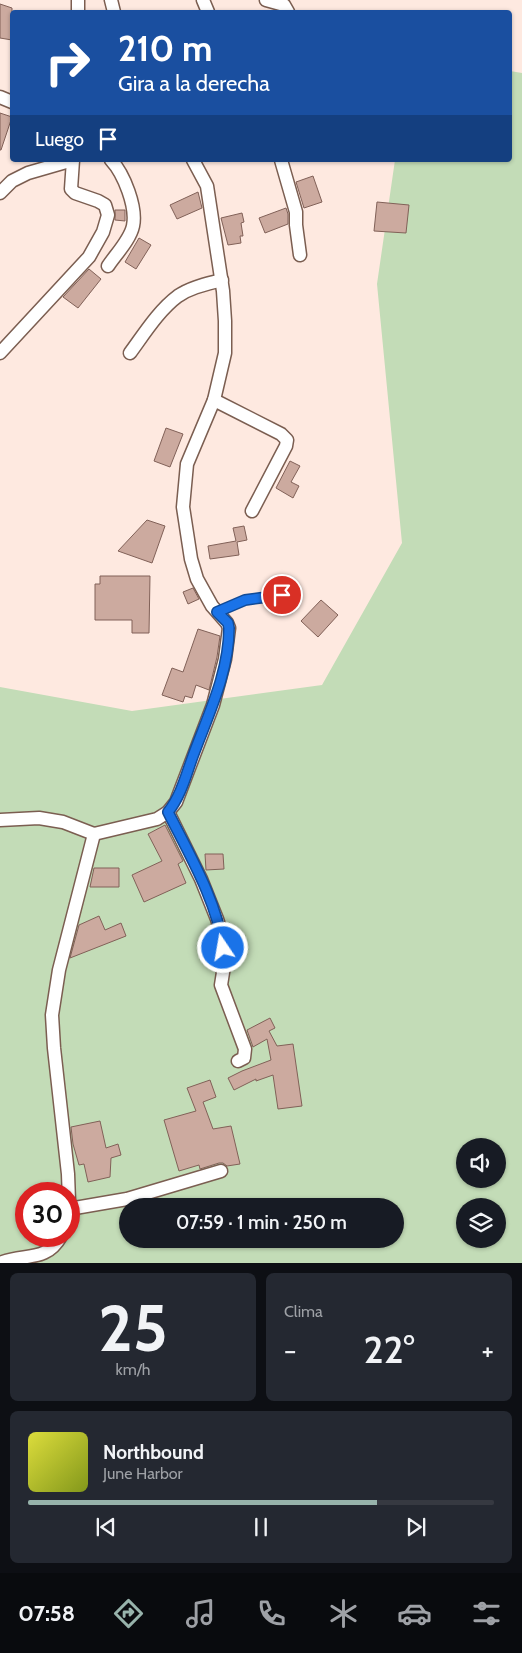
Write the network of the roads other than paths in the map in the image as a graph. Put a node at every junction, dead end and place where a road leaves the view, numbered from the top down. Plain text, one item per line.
1 (266, 0) edge
2 (287, 10) edge
3 (66, 162) edge
4 (73, 162) edge
5 (112, 162) edge
6 (194, 162) edge
7 (282, 162) edge
8 (0, 192) edge
9 (300, 255) dead end
10 (108, 266) dead end
11 (222, 280) junction
12 (0, 352) edge
13 (130, 353) dead end
14 (214, 400) junction
15 (252, 511) dead end
16 (282, 595) dead end
17 (217, 612) junction
18 (168, 812) junction
19 (0, 820) edge
20 (94, 834) junction
21 (238, 1061) dead end
22 (221, 1171) dead end
23 (68, 1182) edge
24 (80, 1207) edge
25 (52, 1247) edge
26 (0, 1263) edge

1 - 2 street
3 - 8 street
4 - 12 street
5 - 10 street
6 - 11 street
7 - 9 street
11 - 13 street
11 - 14 street
14 - 15 street
14 - 17 street
16 - 17 lane
17 - 18 street
18 - 20 street
18 - 21 street
19 - 20 street
20 - 23 street
22 - 24 street
25 - 26 street

